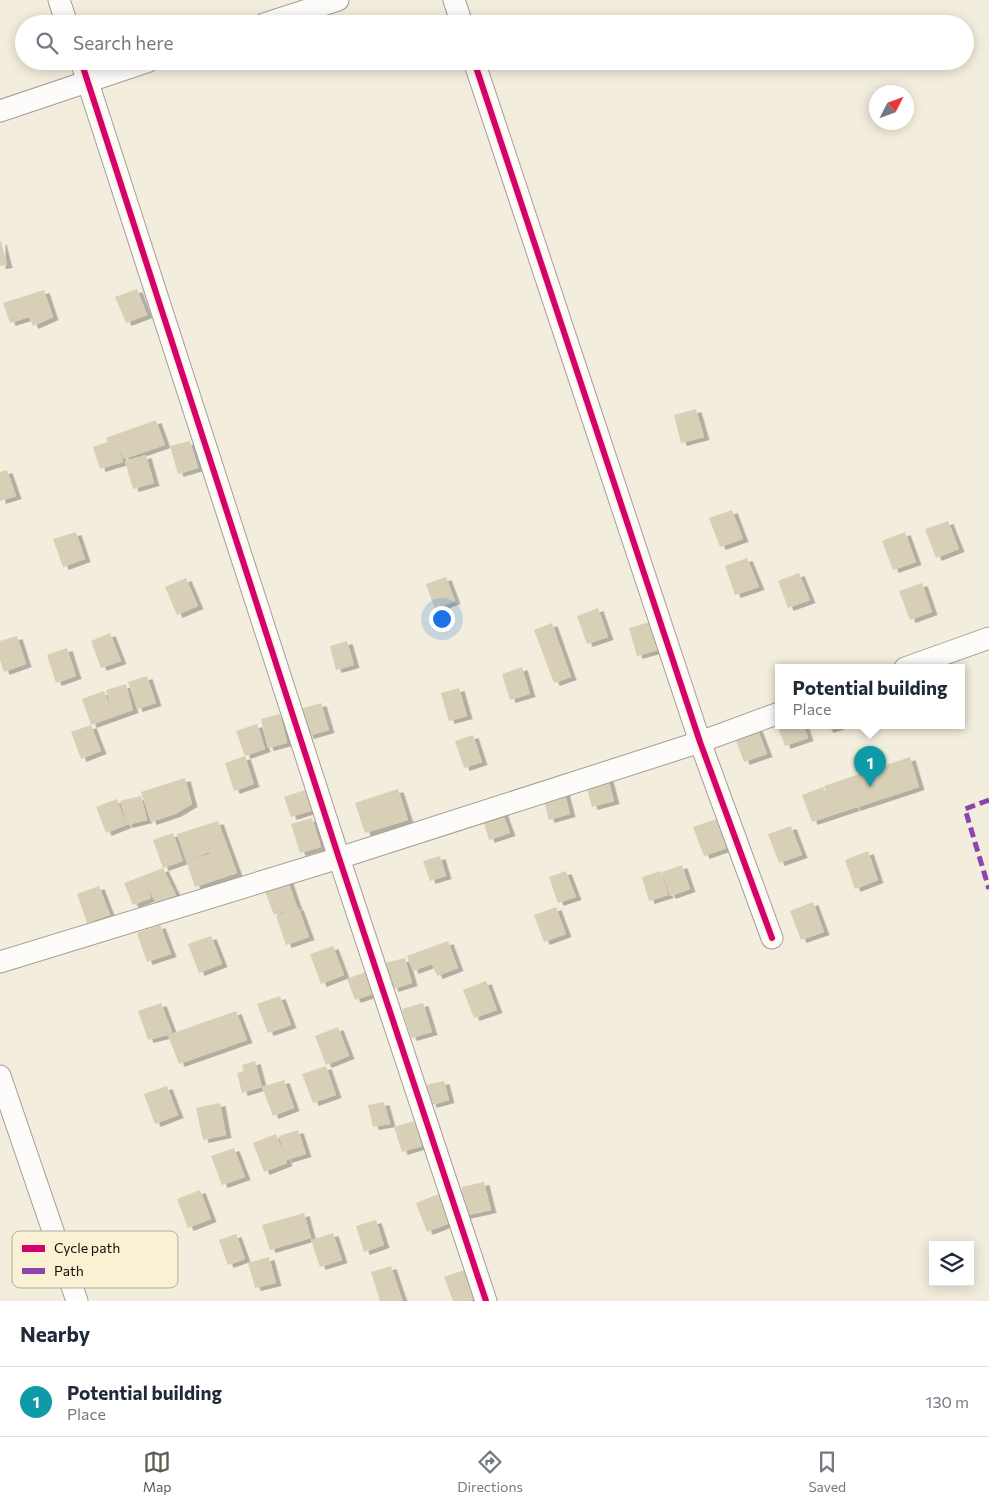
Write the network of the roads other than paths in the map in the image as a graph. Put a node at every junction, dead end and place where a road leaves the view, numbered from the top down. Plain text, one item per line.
1 (59, 0) edge
2 (338, 0) edge
3 (454, 0) edge
4 (65, 15) edge
5 (292, 15) edge
6 (459, 15) edge
7 (477, 70) edge
8 (85, 71) edge
9 (0, 111) edge
10 (989, 638) edge
11 (915, 664) edge
12 (775, 714) edge
13 (700, 742) junction
14 (339, 858) junction
15 (772, 938) dead end
16 (0, 962) edge
17 (0, 1076) edge
18 (53, 1231) edge
19 (73, 1288) edge
20 (77, 1301) edge
21 (486, 1301) edge

1 - 4 street
2 - 5 street
3 - 6 street
7 - 13 street
8 - 9 street
8 - 14 street
10 - 11 street
12 - 13 street
13 - 14 street
13 - 15 street
14 - 16 street
14 - 21 street
17 - 18 street
19 - 20 street

